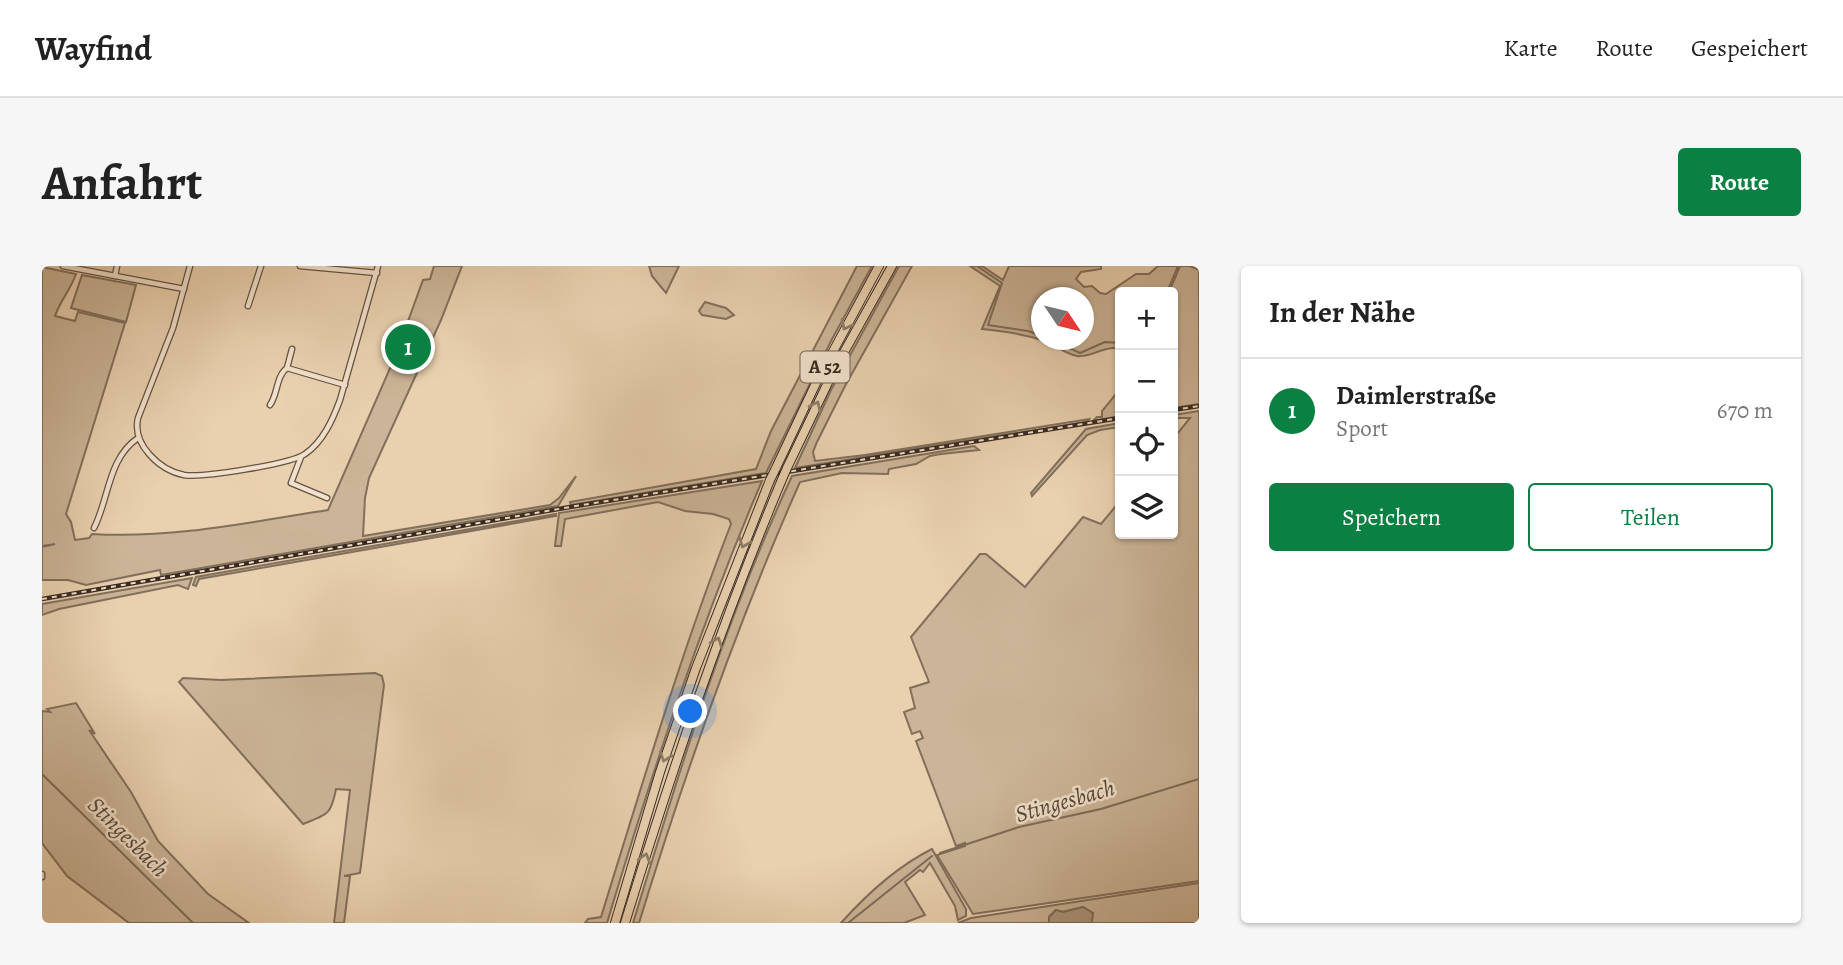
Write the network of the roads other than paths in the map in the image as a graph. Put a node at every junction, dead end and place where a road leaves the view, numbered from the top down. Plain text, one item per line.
1 (63, 266) edge
2 (117, 266) edge
3 (190, 266) edge
4 (261, 266) edge
5 (300, 266) edge
6 (378, 266) edge
7 (879, 266) edge
8 (892, 266) edge
9 (377, 273) junction
10 (115, 276) junction
11 (184, 289) junction
12 (248, 306) dead end
13 (292, 349) dead end
14 (287, 368) junction
15 (345, 385) junction
16 (271, 405) dead end
17 (138, 438) junction
18 (300, 457) junction
19 (327, 498) dead end
20 (94, 528) dead end
21 (615, 923) edge
22 (625, 923) edge

1 - 10 street
2 - 10 street
3 - 11 street
4 - 12 street
5 - 9 street
6 - 9 street
7 -> 21 highway, A 52, bridge
22 -> 8 highway, A 52, bridge
9 - 15 street
10 - 11 street
11 - 17 street
13 - 14 street
14 - 15 street
14 - 16 street
15 - 18 street
17 - 18 street
17 - 20 street
18 - 19 street

